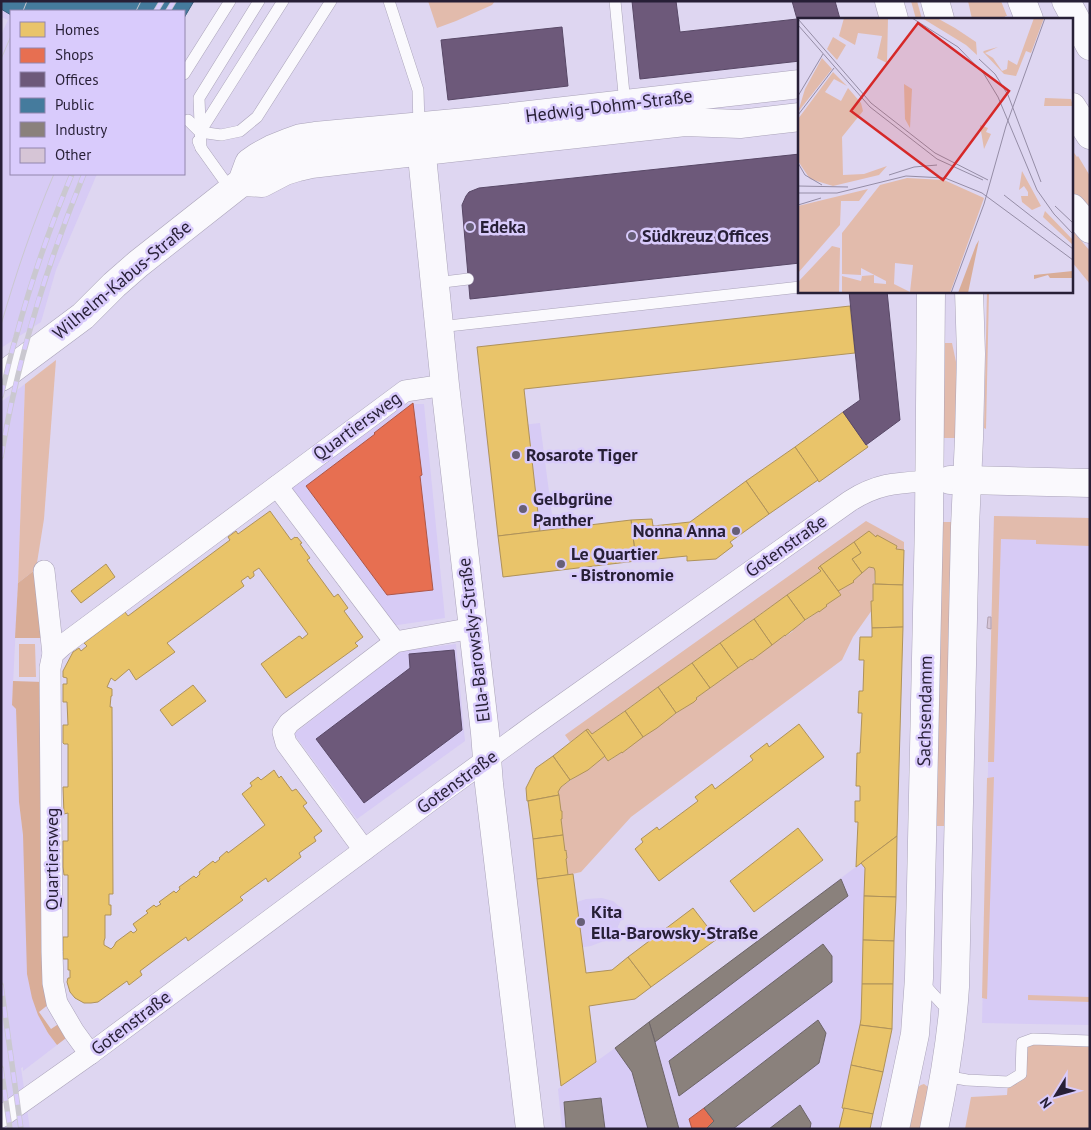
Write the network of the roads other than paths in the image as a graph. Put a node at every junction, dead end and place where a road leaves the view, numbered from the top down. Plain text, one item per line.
1 (230, 1) edge
2 (258, 1) edge
3 (283, 1) edge
4 (331, 1) edge
5 (389, 1) edge
6 (615, 1) edge
7 (889, 1) edge
8 (935, 1) edge
9 (1022, 1) edge
10 (1066, 1) edge
11 (894, 18) edge
12 (940, 18) edge
13 (1029, 18) edge
14 (1090, 46) edge
15 (185, 72) edge
16 (798, 84) edge
17 (625, 104) junction
18 (1074, 110) edge
19 (186, 117) edge
20 (798, 118) edge
21 (200, 132) junction
22 (1090, 135) edge
23 (420, 139) junction
24 (201, 148) junction
25 (236, 186) junction
26 (1074, 210) edge
27 (1090, 229) edge
28 (468, 279) dead end
29 (434, 283) junction
30 (798, 287) edge
31 (931, 292) edge
32 (969, 292) edge
33 (439, 327) junction
34 (1, 377) edge
35 (445, 385) junction
36 (967, 480) junction
37 (929, 481) junction
38 (1090, 483) edge
39 (277, 486) junction
40 (44, 571) dead end
41 (473, 628) junction
42 (395, 642) junction
43 (53, 654) junction
44 (488, 759) junction
45 (364, 850) junction
46 (919, 978) junction
47 (954, 1007) junction
48 (1090, 1041) edge
49 (90, 1054) junction
50 (908, 1070) junction
51 (945, 1076) junction
52 (1, 1117) edge
53 (530, 1129) edge
54 (895, 1129) edge
55 (934, 1129) edge

1 - 15 lane
2 - 21 lane
3 - 21 lane
4 - 21 lane
5 - 23 lane
6 - 17 lane
7 - 11 main road
8 - 12 main road
9 - 13 main road
10 - 14 main road
16 - 17 main road, Hedwig-Dohm-Straße
17 - 23 main road, Hedwig-Dohm-Straße
18 - 22 main road
19 - 21 lane
19 - 24 lane
20 - 23 main road, Hedwig-Dohm-Straße
21 - 24 lane
23 - 25 main road, Wilhelm-Kabus-Straße
23 - 29 main road, Ella-Barowsky-Straße
24 - 25 lane
25 - 34 main road, Wilhelm-Kabus-Straße
26 - 27 main road
28 - 29 lane
29 - 33 main road, Ella-Barowsky-Straße
30 - 33 lane
31 - 37 main road, Sachsendamm
32 - 36 main road, Sachsendamm
33 - 35 main road, Ella-Barowsky-Straße
35 - 39 street, Quartiersweg
35 - 41 main road, Ella-Barowsky-Straße
36 - 37 main road
36 - 38 main road
36 - 47 main road, Sachsendamm
37 - 44 street, Gotenstraße
37 - 46 main road, Sachsendamm
39 - 42 street
39 - 43 street, Quartiersweg
40 - 43 street, Quartiersweg
41 - 42 street
41 - 44 main road, Ella-Barowsky-Straße
42 - 45 street
43 - 49 street, Quartiersweg
44 - 45 street, Gotenstraße
44 - 53 main road, Ella-Barowsky-Straße
45 - 49 street, Gotenstraße
46 - 47 lane
46 - 50 main road, Sachsendamm
47 - 51 main road, Sachsendamm
48 - 51 lane
49 - 52 street, Gotenstraße
50 - 51 main road
50 - 54 main road, Sachsendamm
51 - 55 main road, Sachsendamm

